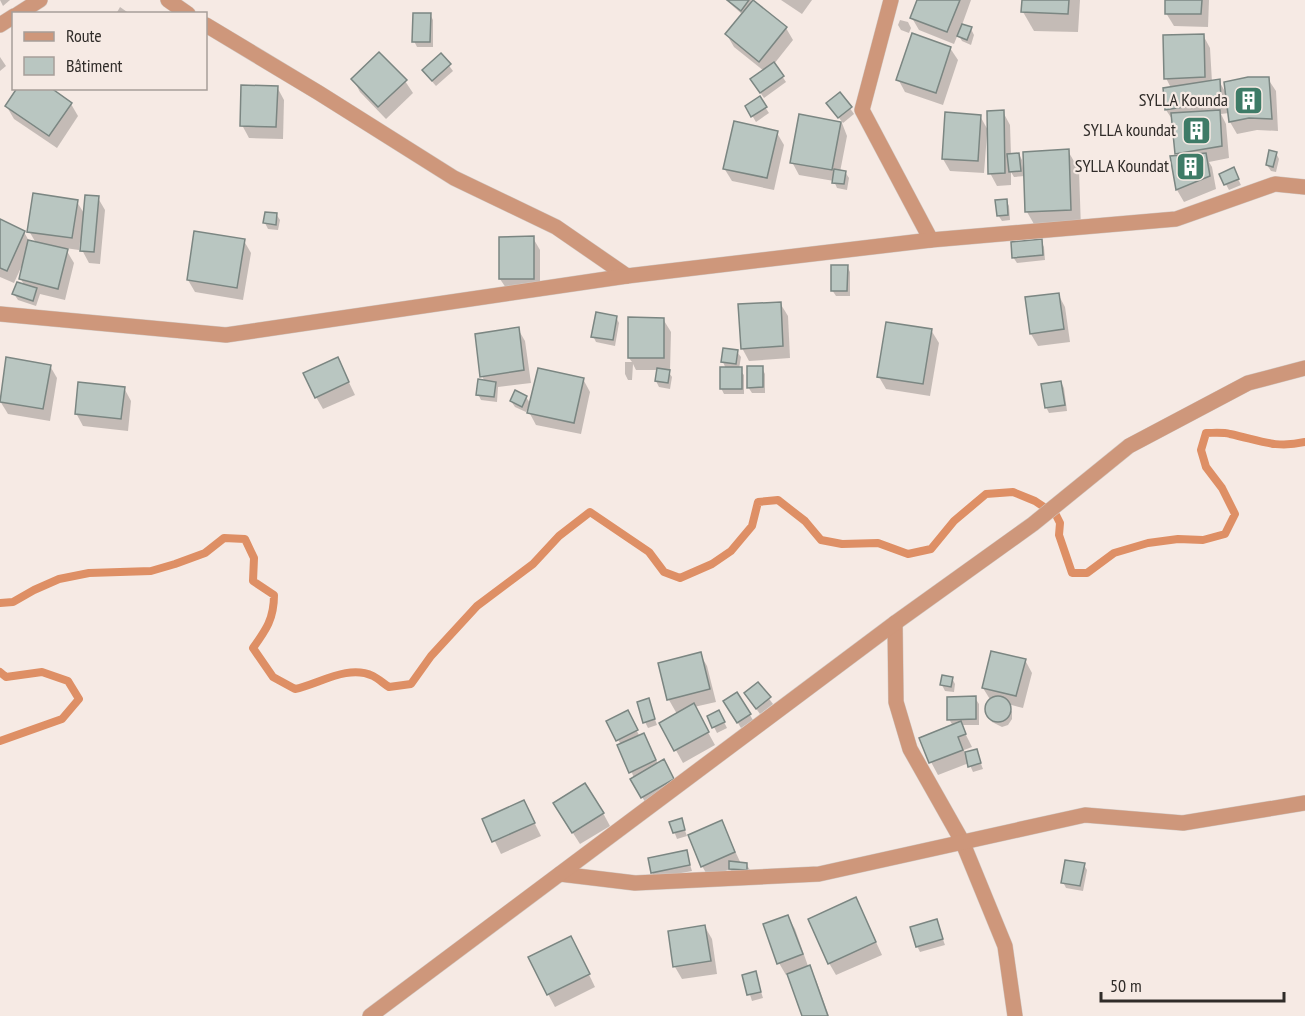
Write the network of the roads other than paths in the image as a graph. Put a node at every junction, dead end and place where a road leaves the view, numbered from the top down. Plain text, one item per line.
1 (40, 0) edge
2 (168, 0) edge
3 (891, 0) edge
4 (21, 12) edge
5 (185, 12) edge
6 (207, 26) edge
7 (1305, 187) edge
8 (931, 240) junction
9 (627, 276) junction
10 (0, 314) edge
11 (1305, 368) edge
12 (895, 622) junction
13 (1305, 803) edge
14 (963, 841) junction
15 (560, 874) junction
16 (370, 1016) edge
17 (1016, 1016) edge

1 - 4 street
2 - 5 street
3 - 8 street
6 - 9 street
7 - 8 street
8 - 9 street
9 - 10 street
11 - 12 street
12 - 14 street
12 - 15 street
13 - 14 street
14 - 15 street
14 - 17 street
15 - 16 street

